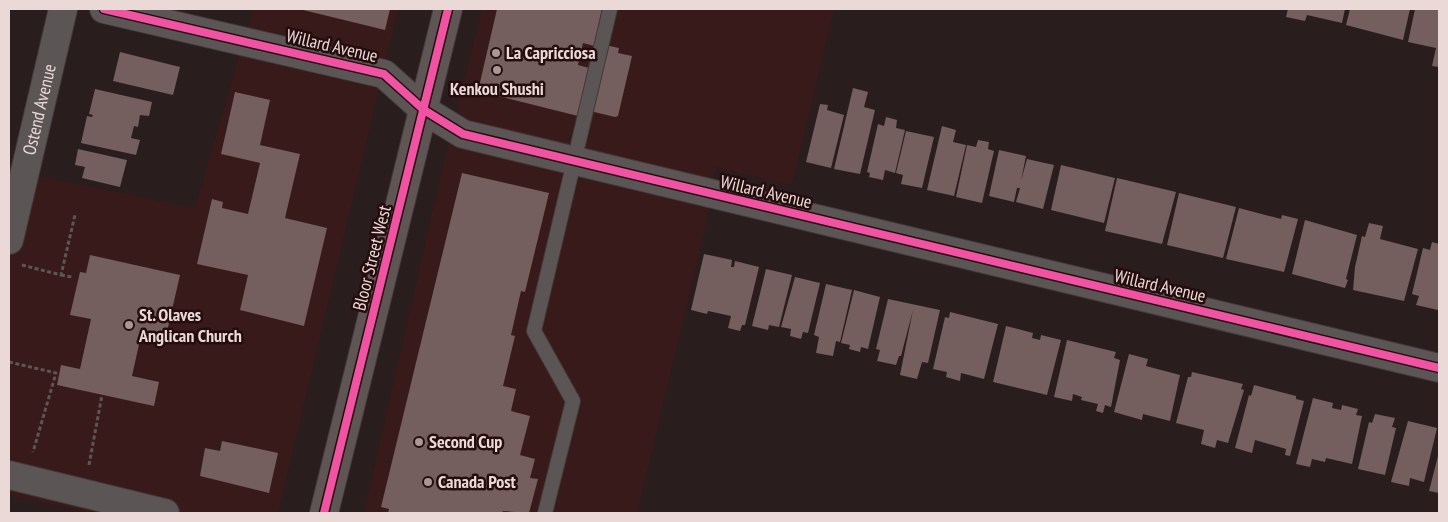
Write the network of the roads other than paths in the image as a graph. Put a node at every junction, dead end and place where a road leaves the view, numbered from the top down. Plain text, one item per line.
1 (63, 9) edge
2 (104, 9) edge
3 (448, 9) edge
4 (610, 9) edge
5 (424, 110) junction
6 (573, 161) junction
7 (9, 240) edge
8 (1439, 368) edge
9 (9, 475) edge
10 (165, 513) edge
11 (324, 513) edge
12 (545, 513) edge

1 - 7 street, Ostend Avenue
2 - 5 street, Willard Avenue
3 - 5 main road, Bloor Street West
4 - 6 lane
5 - 6 street, Willard Avenue
5 - 11 main road, Bloor Street West
6 - 8 street, Willard Avenue
6 - 12 lane
9 - 10 street

